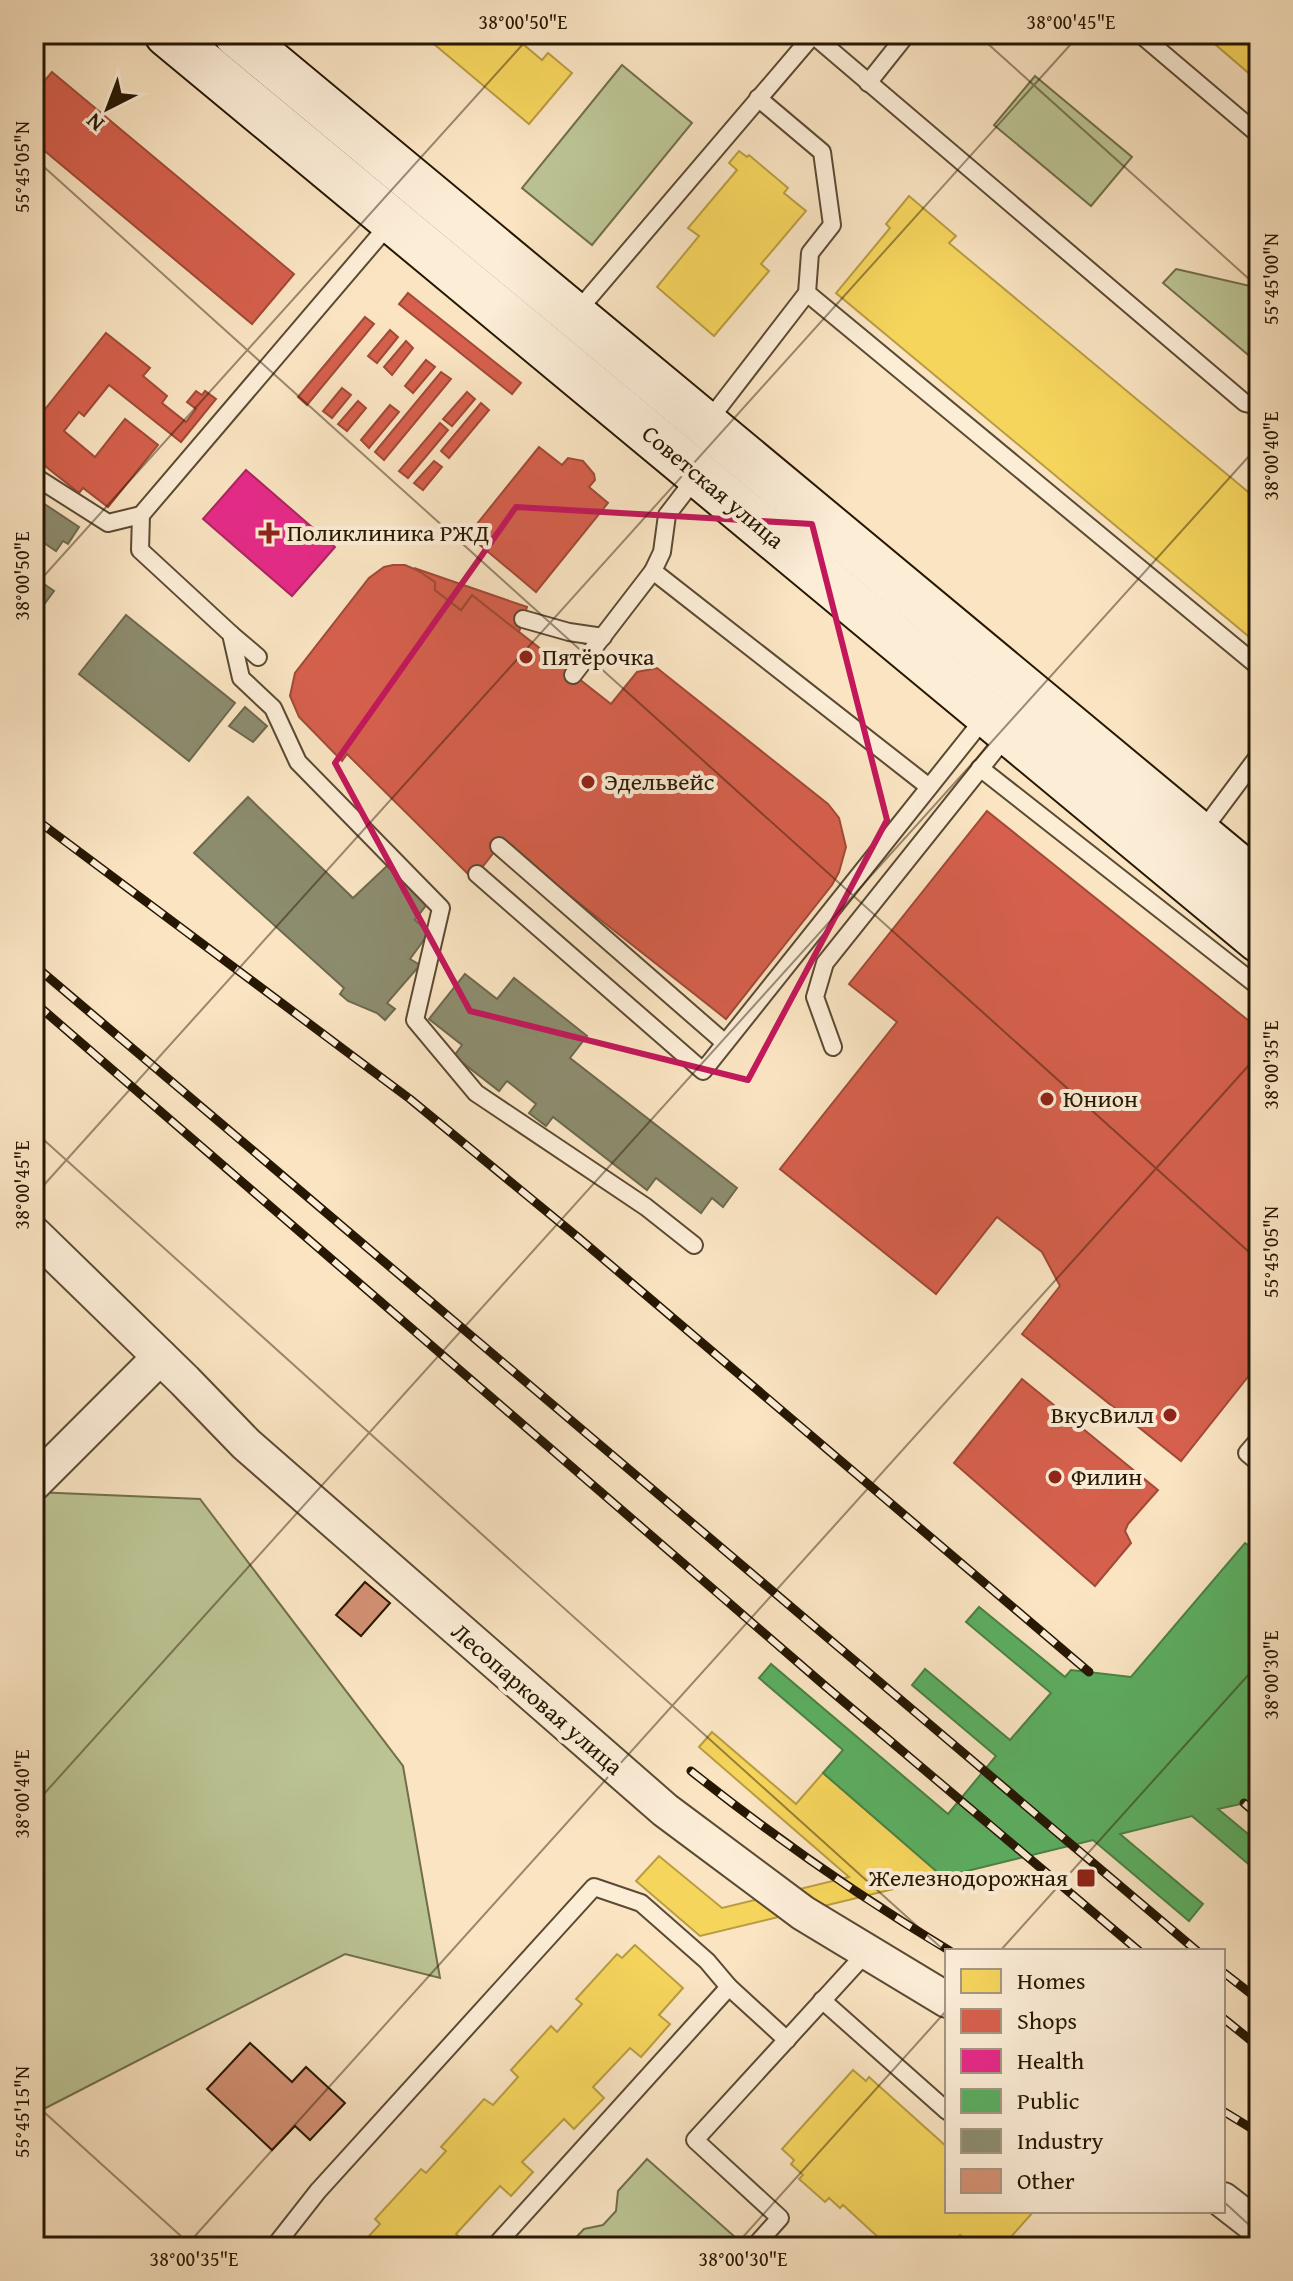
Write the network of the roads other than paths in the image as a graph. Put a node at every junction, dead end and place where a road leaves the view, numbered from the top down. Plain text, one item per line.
1 (167, 34) edge
2 (236, 34) edge
3 (907, 34) edge
4 (1140, 34) edge
5 (868, 83) junction
6 (758, 98) junction
7 (1259, 135) edge
8 (392, 221) junction
9 (807, 293) junction
10 (574, 315) junction
11 (1259, 406) edge
12 (706, 424) junction
13 (698, 475) junction
14 (34, 476) edge
15 (141, 515) junction
16 (653, 571) junction
17 (523, 619) dead end
18 (231, 634) junction
19 (603, 637) junction
20 (258, 657) dead end
21 (1259, 667) edge
22 (573, 675) dead end
23 (998, 723) junction
24 (1259, 755) edge
25 (980, 768) junction
26 (929, 787) junction
27 (1200, 834) junction
28 (499, 846) dead end
29 (477, 874) dead end
30 (1259, 884) edge
31 (1259, 940) edge
32 (1259, 987) edge
33 (725, 1043) junction
34 (833, 1047) dead end
35 (34, 1234) edge
36 (694, 1245) dead end
37 (160, 1357) junction
38 (1259, 1439) edge
39 (1259, 1463) edge
40 (34, 1483) edge
41 (866, 1953) junction
42 (729, 1987) junction
43 (945, 1999) edge
44 (822, 2000) junction
45 (787, 2040) junction
46 (945, 2109) edge
47 (1225, 2202) edge
48 (1259, 2228) edge
49 (274, 2247) edge
50 (494, 2247) edge
51 (754, 2247) edge

1 - 8 main road, Советская улица
2 - 10 main road, Советская улица
3 - 5 lane
4 - 7 lane
5 - 6 lane
5 - 11 lane
6 - 9 lane
6 - 10 lane
8 - 13 main road, Советская улица
8 - 15 lane
9 - 12 lane
9 - 21 lane
10 - 12 main road, Советская улица
12 - 27 main road, Советская улица
13 - 16 lane
13 - 23 main road, Советская улица
14 - 15 lane
15 - 18 lane
16 - 19 lane
16 - 26 lane
17 - 19 lane
18 - 20 lane
18 - 36 lane
19 - 22 lane
23 - 25 lane
23 - 26 lane
23 - 31 main road, Советская улица
24 - 27 lane
25 - 32 lane
25 - 34 lane
26 - 33 lane
27 - 30 main road, Советская улица
28 - 33 lane
29 - 33 lane
35 - 37 street, Лесопарковая улица
37 - 40 street
37 - 41 street, Лесопарковая улица
38 - 39 lane
41 - 43 street, Лесопарковая улица
41 - 44 lane
42 - 45 lane
42 - 49 lane
42 - 50 lane
44 - 45 lane
44 - 46 lane
45 - 51 lane
47 - 48 street

